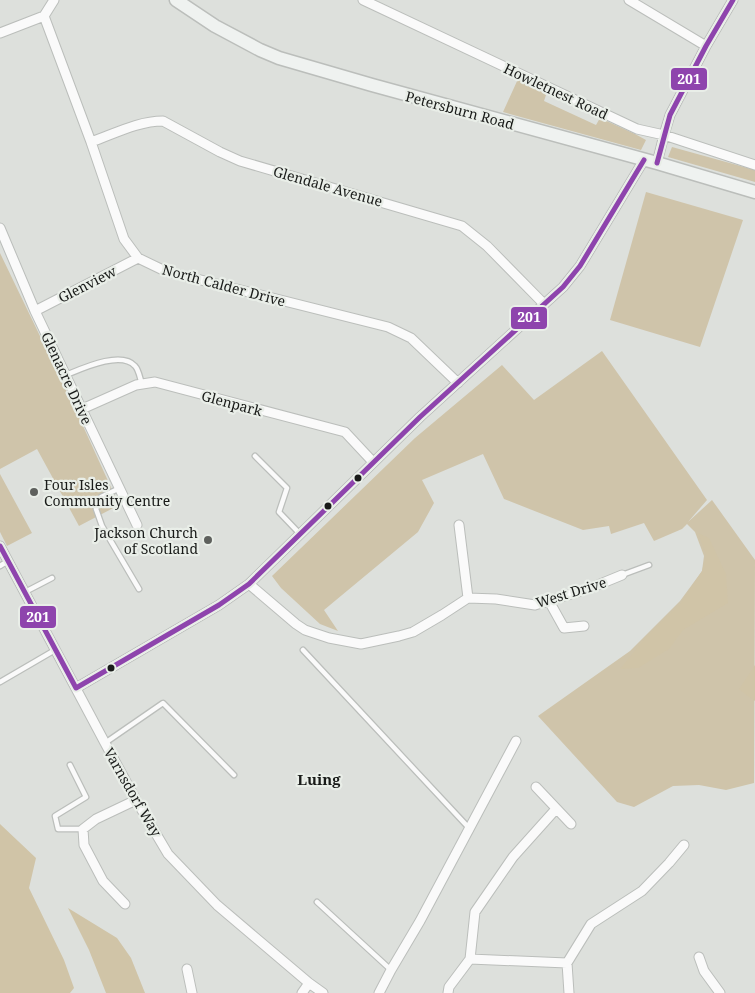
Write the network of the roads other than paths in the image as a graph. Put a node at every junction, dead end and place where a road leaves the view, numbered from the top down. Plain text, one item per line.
1 (54, 0) edge
2 (176, 0) edge
3 (362, 0) edge
4 (629, 0) edge
5 (733, 0) edge
6 (44, 16) junction
7 (0, 34) edge
8 (706, 46) junction
9 (664, 135) junction
10 (91, 142) junction
11 (644, 160) junction
12 (657, 163) junction
13 (755, 165) edge
14 (755, 192) edge
15 (0, 228) edge
16 (138, 258) junction
17 (544, 304) junction
18 (35, 311) junction
19 (66, 375) junction
20 (458, 383) junction
21 (142, 384) junction
22 (82, 409) junction
23 (255, 456) dead end
24 (373, 462) junction
25 (120, 488) junction
26 (137, 525) dead end
27 (459, 525) dead end
28 (300, 534) junction
29 (0, 546) edge
30 (4, 564) edge
31 (649, 564) dead end
32 (622, 575) joint
33 (52, 578) dead end
34 (249, 584) junction
35 (139, 589) dead end
36 (25, 592) junction
37 (468, 598) junction
38 (549, 601) junction
39 (584, 626) dead end
40 (56, 650) junction
41 (303, 650) dead end
42 (0, 682) edge
43 (76, 688) junction
44 (516, 741) dead end
45 (105, 743) junction
46 (70, 765) dead end
47 (234, 775) dead end
48 (536, 787) dead end
49 (136, 800) junction
50 (556, 809) junction
51 (571, 824) dead end
52 (469, 828) junction
53 (83, 829) junction
54 (684, 845) dead end
55 (317, 902) dead end
56 (125, 904) dead end
57 (699, 957) dead end
58 (470, 959) junction
59 (566, 963) junction
60 (187, 969) dead end
61 (391, 970) junction
62 (309, 983) junction
63 (192, 993) edge
64 (302, 993) edge
65 (323, 993) edge
66 (380, 993) edge
67 (448, 993) edge
68 (569, 993) edge
69 (720, 993) edge

1 - 6 street
2 - 11 main road, Petersburn Road
3 - 9 street, Howletnest Road
4 - 8 street
5 - 8 street
6 - 7 street
6 - 10 street, North Calder Drive
8 - 9 street
9 - 12 street
9 - 13 street, Howletnest Road
10 - 16 street, North Calder Drive
10 - 17 street, Glendale Avenue
11 - 12 main road, Petersburn Road
11 - 17 street
12 - 14 main road, Petersburn Road
15 - 18 street, Glenacre Drive
16 - 18 street, Glenview
16 - 20 street, North Calder Drive
17 - 20 street
18 - 19 street, Glenacre Drive
19 - 21 lane
19 - 22 street, Glenacre Drive
20 - 24 street
21 - 22 street, Glenpark
21 - 24 street, Glenpark
22 - 25 street, Glenacre Drive
23 - 28 lane
24 - 28 street
25 - 26 street, Glenacre Drive
25 - 35 lane
27 - 37 street
28 - 34 street
29 - 30 street, Varnsdorf Way
30 - 36 street, Varnsdorf Way
31 - 32 lane
32 - 38 street, West Drive
33 - 36 lane
34 - 37 street
34 - 43 street
36 - 40 street, Varnsdorf Way
37 - 38 street, West Drive
38 - 39 street
40 - 42 lane
40 - 43 street, Varnsdorf Way
41 - 52 lane
43 - 45 street, Varnsdorf Way
44 - 52 street
45 - 47 lane
45 - 49 street, Varnsdorf Way
46 - 53 lane
48 - 50 street
49 - 53 street
49 - 62 street, Varnsdorf Way
50 - 51 street
50 - 58 street
52 - 61 street
53 - 56 street
54 - 59 street
55 - 61 lane
57 - 69 street
58 - 59 street
58 - 67 street
59 - 68 street
60 - 63 street
61 - 66 street
62 - 64 street
62 - 65 street, Varnsdorf Way

